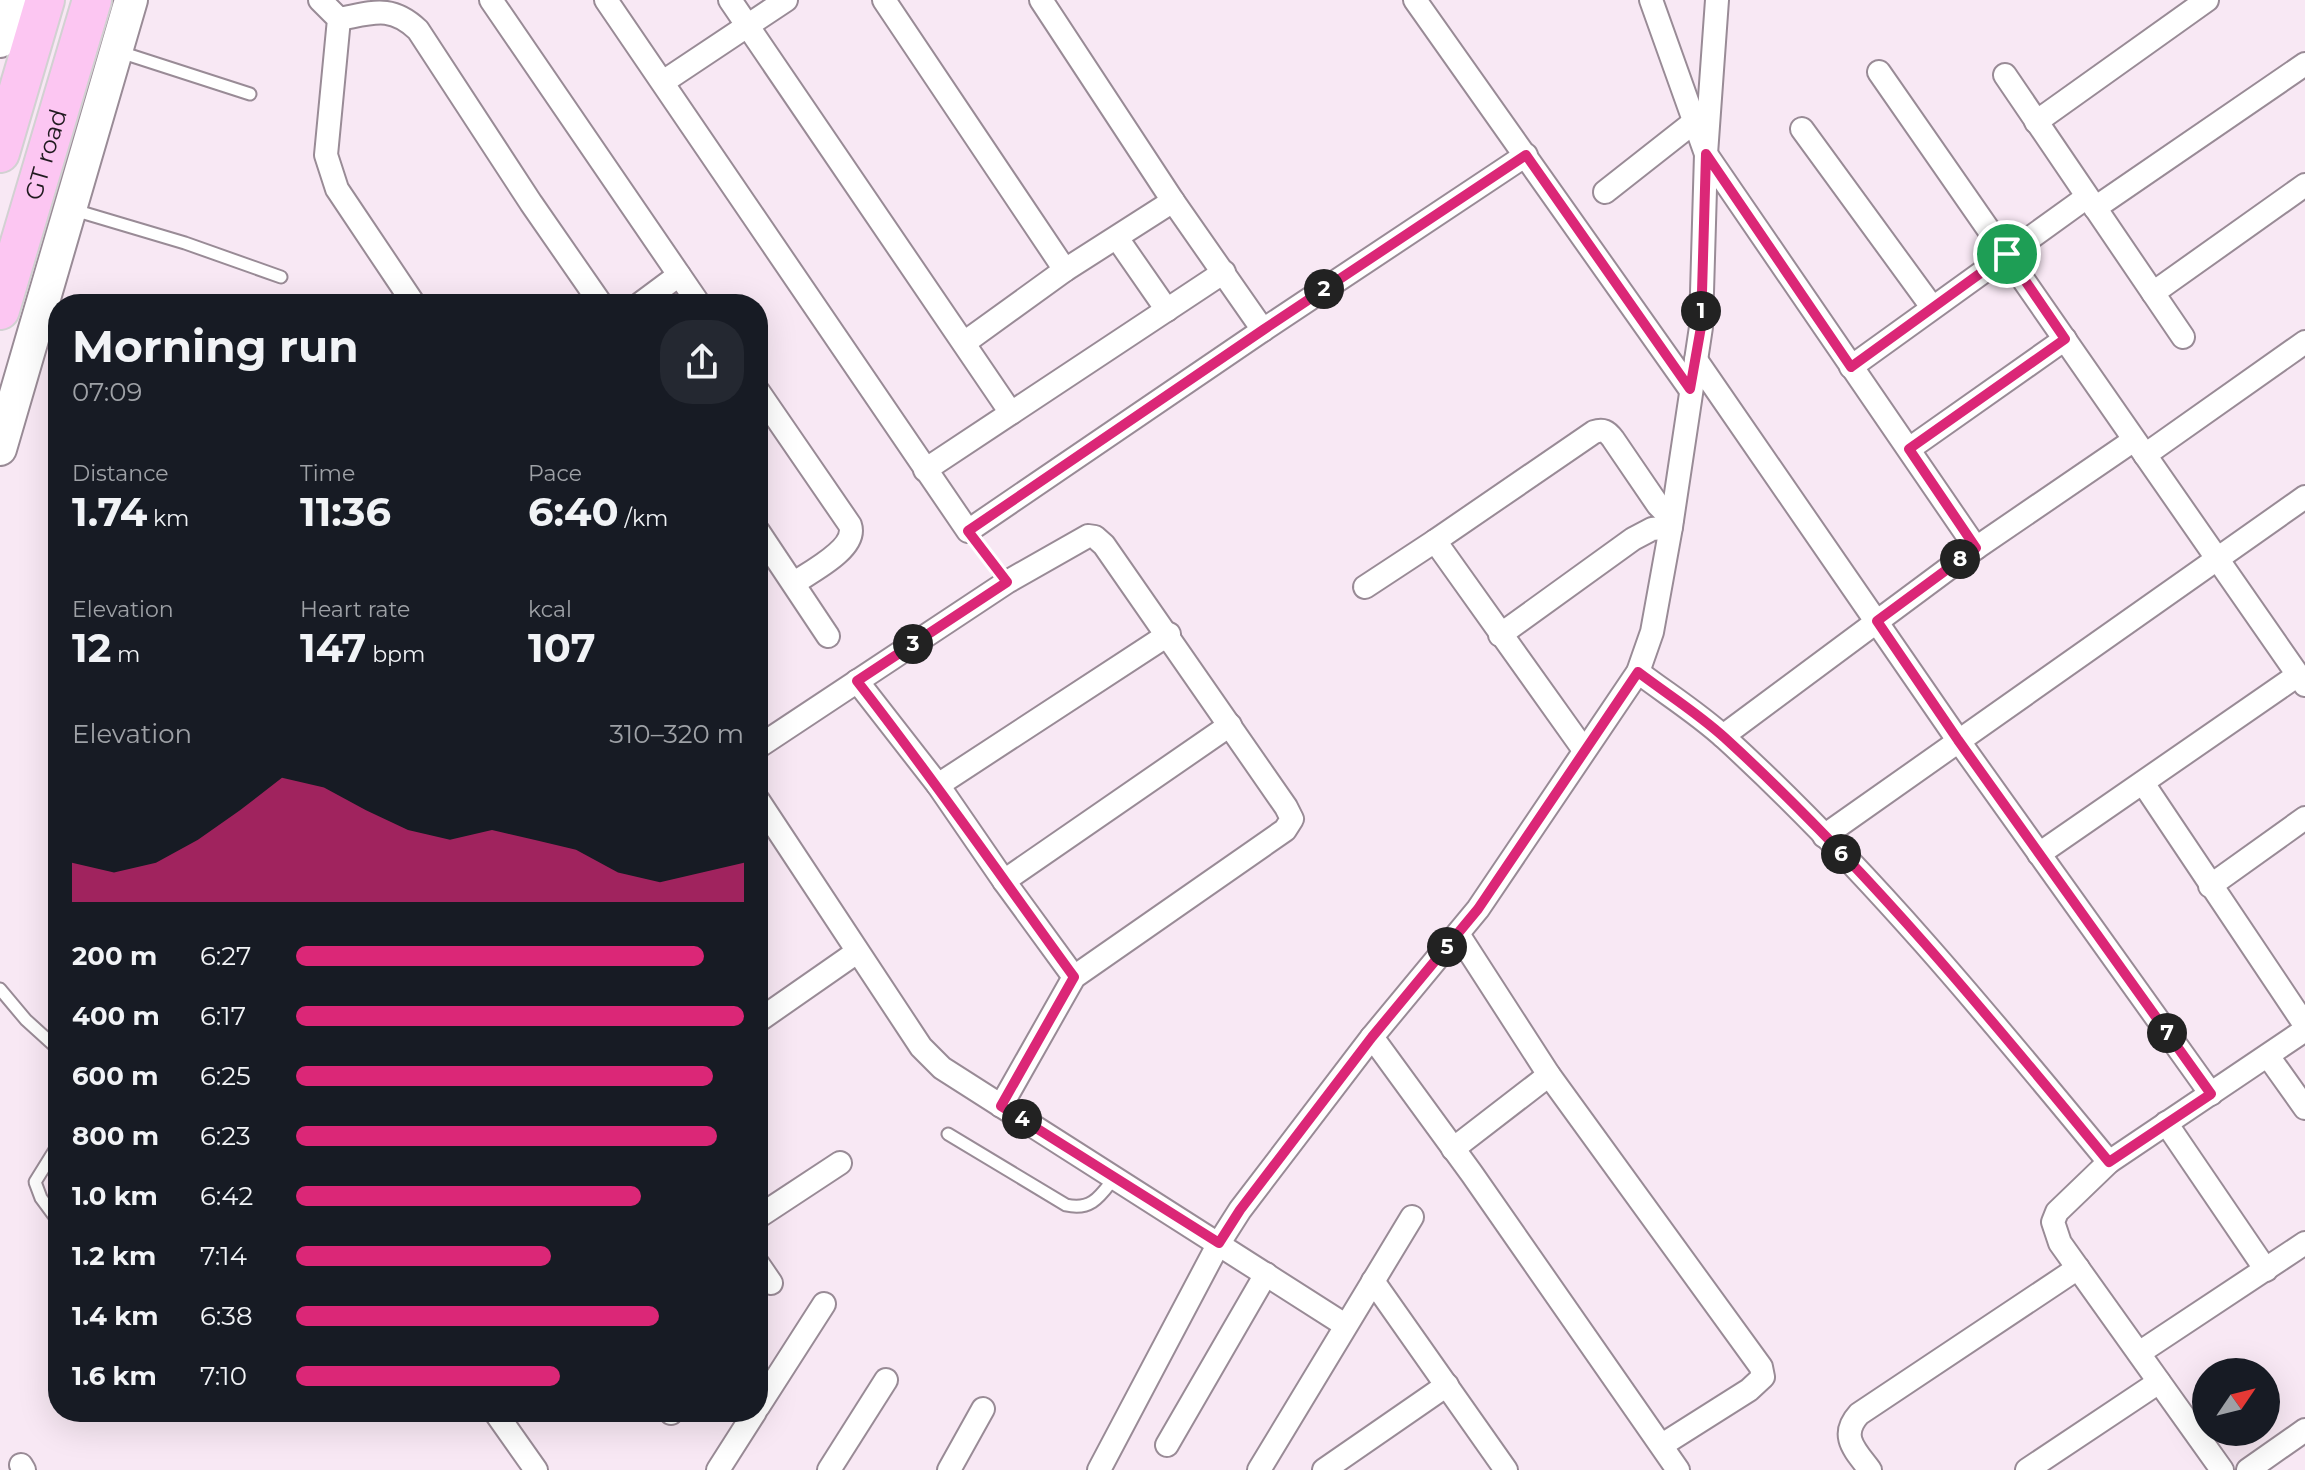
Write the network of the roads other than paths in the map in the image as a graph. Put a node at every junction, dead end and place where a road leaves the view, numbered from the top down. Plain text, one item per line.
1 (12, 0) edge
2 (45, 0) edge
3 (92, 0) edge
4 (131, 0) edge
5 (320, 0) edge
6 (491, 0) edge
7 (606, 0) edge
8 (730, 0) edge
9 (786, 0) edge
10 (884, 0) edge
11 (1041, 0) edge
12 (1415, 0) edge
13 (1651, 0) edge
14 (2207, 0) edge
15 (1720, 2) edge
16 (339, 19) junction
17 (749, 25) junction
18 (0, 41) edge
19 (116, 50) junction
20 (2305, 64) edge
21 (1879, 72) dead end
22 (2005, 75) dead end
23 (663, 82) junction
24 (250, 94) dead end
25 (1694, 122) junction
26 (2036, 122) junction
27 (1802, 129) dead end
28 (0, 153) edge
29 (1706, 154) junction
30 (1526, 155) junction
31 (2305, 185) edge
32 (1605, 192) dead end
33 (1173, 201) junction
34 (2091, 203) junction
35 (70, 209) junction
36 (1117, 238) junction
37 (2007, 254) junction
38 (1065, 270) junction
39 (1224, 272) junction
40 (679, 275) junction
41 (281, 277) dead end
42 (2153, 293) junction
43 (407, 294) edge
44 (594, 294) edge
45 (653, 294) edge
46 (692, 294) edge
47 (1932, 307) junction
48 (0, 310) edge
49 (1167, 310) junction
50 (1263, 330) junction
51 (2183, 337) dead end
52 (2065, 339) junction
53 (2305, 342) edge
54 (964, 343) junction
55 (1696, 360) junction
56 (1851, 367) junction
57 (1690, 389) junction
58 (768, 406) edge
59 (1011, 413) junction
60 (2139, 447) junction
61 (0, 449) edge
62 (1909, 449) junction
63 (925, 470) junction
64 (2304, 499) edge
65 (1671, 523) junction
66 (1435, 541) junction
67 (768, 545) edge
68 (1976, 548) junction
69 (2217, 559) junction
70 (794, 583) junction
71 (1365, 587) dead end
72 (1877, 621) junction
73 (1169, 634) junction
74 (1500, 635) junction
75 (828, 636) dead end
76 (1638, 672) junction
77 (2301, 680) edge
78 (857, 681) junction
79 (1230, 725) junction
80 (1723, 736) junction
81 (768, 740) edge
82 (1958, 740) junction
83 (1584, 750) junction
84 (2143, 783) junction
85 (938, 785) junction
86 (2305, 818) edge
87 (768, 824) edge
88 (1824, 836) junction
89 (2039, 854) junction
90 (1004, 881) junction
91 (2210, 886) junction
92 (1458, 934) junction
93 (857, 952) junction
94 (1074, 977) junction
95 (0, 989) edge
96 (768, 1014) edge
97 (2305, 1027) edge
98 (1372, 1037) junction
99 (48, 1040) edge
100 (2268, 1056) junction
101 (1549, 1075) junction
102 (2211, 1094) junction
103 (1001, 1106) junction
104 (2305, 1108) edge
105 (2166, 1123) junction
106 (948, 1134) dead end
107 (1453, 1149) junction
108 (48, 1161) edge
109 (2109, 1162) junction
110 (840, 1163) dead end
111 (1115, 1177) junction
112 (48, 1207) edge
113 (768, 1210) edge
114 (1412, 1217) dead end
115 (1219, 1243) junction
116 (2305, 1243) edge
117 (2078, 1268) junction
118 (2266, 1270) junction
119 (1266, 1274) junction
120 (768, 1279) edge
121 (1373, 1281) junction
122 (771, 1283) dead end
123 (824, 1304) dead end
124 (1345, 1325) junction
125 (2139, 1353) junction
126 (886, 1380) dead end
127 (2159, 1382) junction
128 (1447, 1385) junction
129 (768, 1391) edge
130 (983, 1409) dead end
131 (502, 1422) edge
132 (748, 1422) edge
133 (2305, 1430) edge
134 (1167, 1445) dead end
135 (1662, 1445) junction
136 (2033, 1468) edge
137 (536, 1470) edge
138 (718, 1470) edge
139 (829, 1470) edge
140 (949, 1470) edge
141 (1099, 1470) edge
142 (1259, 1470) edge
143 (1324, 1470) edge
144 (1506, 1470) edge
145 (1678, 1470) edge
146 (1870, 1470) edge
147 (2222, 1470) edge
148 (2248, 1470) edge

1 - 18 main road
2 - 28 highway, GT road
3 - 48 highway, GT road
4 - 19 main road
5 - 16 street
6 - 40 street
7 - 23 street
8 - 17 street
9 - 17 street
10 - 38 street
11 - 33 street
12 - 30 street
13 - 25 street
14 - 26 street
15 - 29 street
16 - 43 street
16 - 44 street
17 - 23 street
17 - 54 street
19 - 24 lane
19 - 35 main road
20 - 34 street
21 - 37 street
22 - 26 street
23 - 63 street
25 - 29 street
25 - 32 street
26 - 34 street
27 - 47 street
29 - 55 street
29 - 56 street
30 - 50 street
30 - 57 street
31 - 42 street
33 - 36 street
33 - 39 street
34 - 37 street
34 - 42 street
35 - 41 lane
35 - 61 main road
36 - 38 street
36 - 49 street
37 - 47 street
37 - 52 street
38 - 54 street
39 - 49 street
39 - 50 street
40 - 45 street
40 - 46 street
42 - 51 street
47 - 56 street
49 - 59 street
50 - 63 street
52 - 60 street
52 - 62 street
53 - 60 street
54 - 59 street
55 - 57 street
55 - 72 street
56 - 62 street
57 - 65 street
58 - 70 street
59 - 63 street
60 - 68 street
60 - 69 street
62 - 68 street
64 - 69 street
65 - 66 street
65 - 74 street
65 - 76 street
66 - 71 street
66 - 74 street
67 - 70 street
68 - 72 street
69 - 77 street
69 - 82 street
70 - 75 street
72 - 80 street
72 - 82 street
73 - 78 street
73 - 79 street
73 - 85 street
74 - 83 street
76 - 80 street
76 - 83 street
77 - 84 street
78 - 81 street
78 - 85 street
79 - 90 street
79 - 94 street
80 - 88 street
82 - 88 street
82 - 89 street
83 - 92 street
84 - 89 street
84 - 91 street
85 - 90 street
86 - 91 street
87 - 93 street
88 - 109 street
89 - 102 street
90 - 94 street
91 - 97 street
92 - 98 street
92 - 101 street
93 - 96 street
93 - 103 street
94 - 103 street
95 - 99 lane
97 - 100 street
98 - 107 street
98 - 115 street
100 - 102 street
100 - 104 street
101 - 107 street
101 - 135 street
102 - 105 street
103 - 111 street
105 - 109 street
105 - 118 street
106 - 111 lane
107 - 135 street
108 - 112 lane
109 - 117 street
110 - 113 street
111 - 115 street
114 - 121 street
115 - 119 street
115 - 141 street
116 - 118 street
117 - 125 street
117 - 146 street
118 - 125 street
119 - 124 street
119 - 134 street
120 - 122 street
121 - 124 street
121 - 128 street
123 - 129 street
124 - 142 street
125 - 127 street
126 - 139 street
127 - 136 street
127 - 147 street
128 - 143 street
128 - 144 street
130 - 140 street
131 - 137 street
132 - 138 street
133 - 148 street
135 - 145 street

